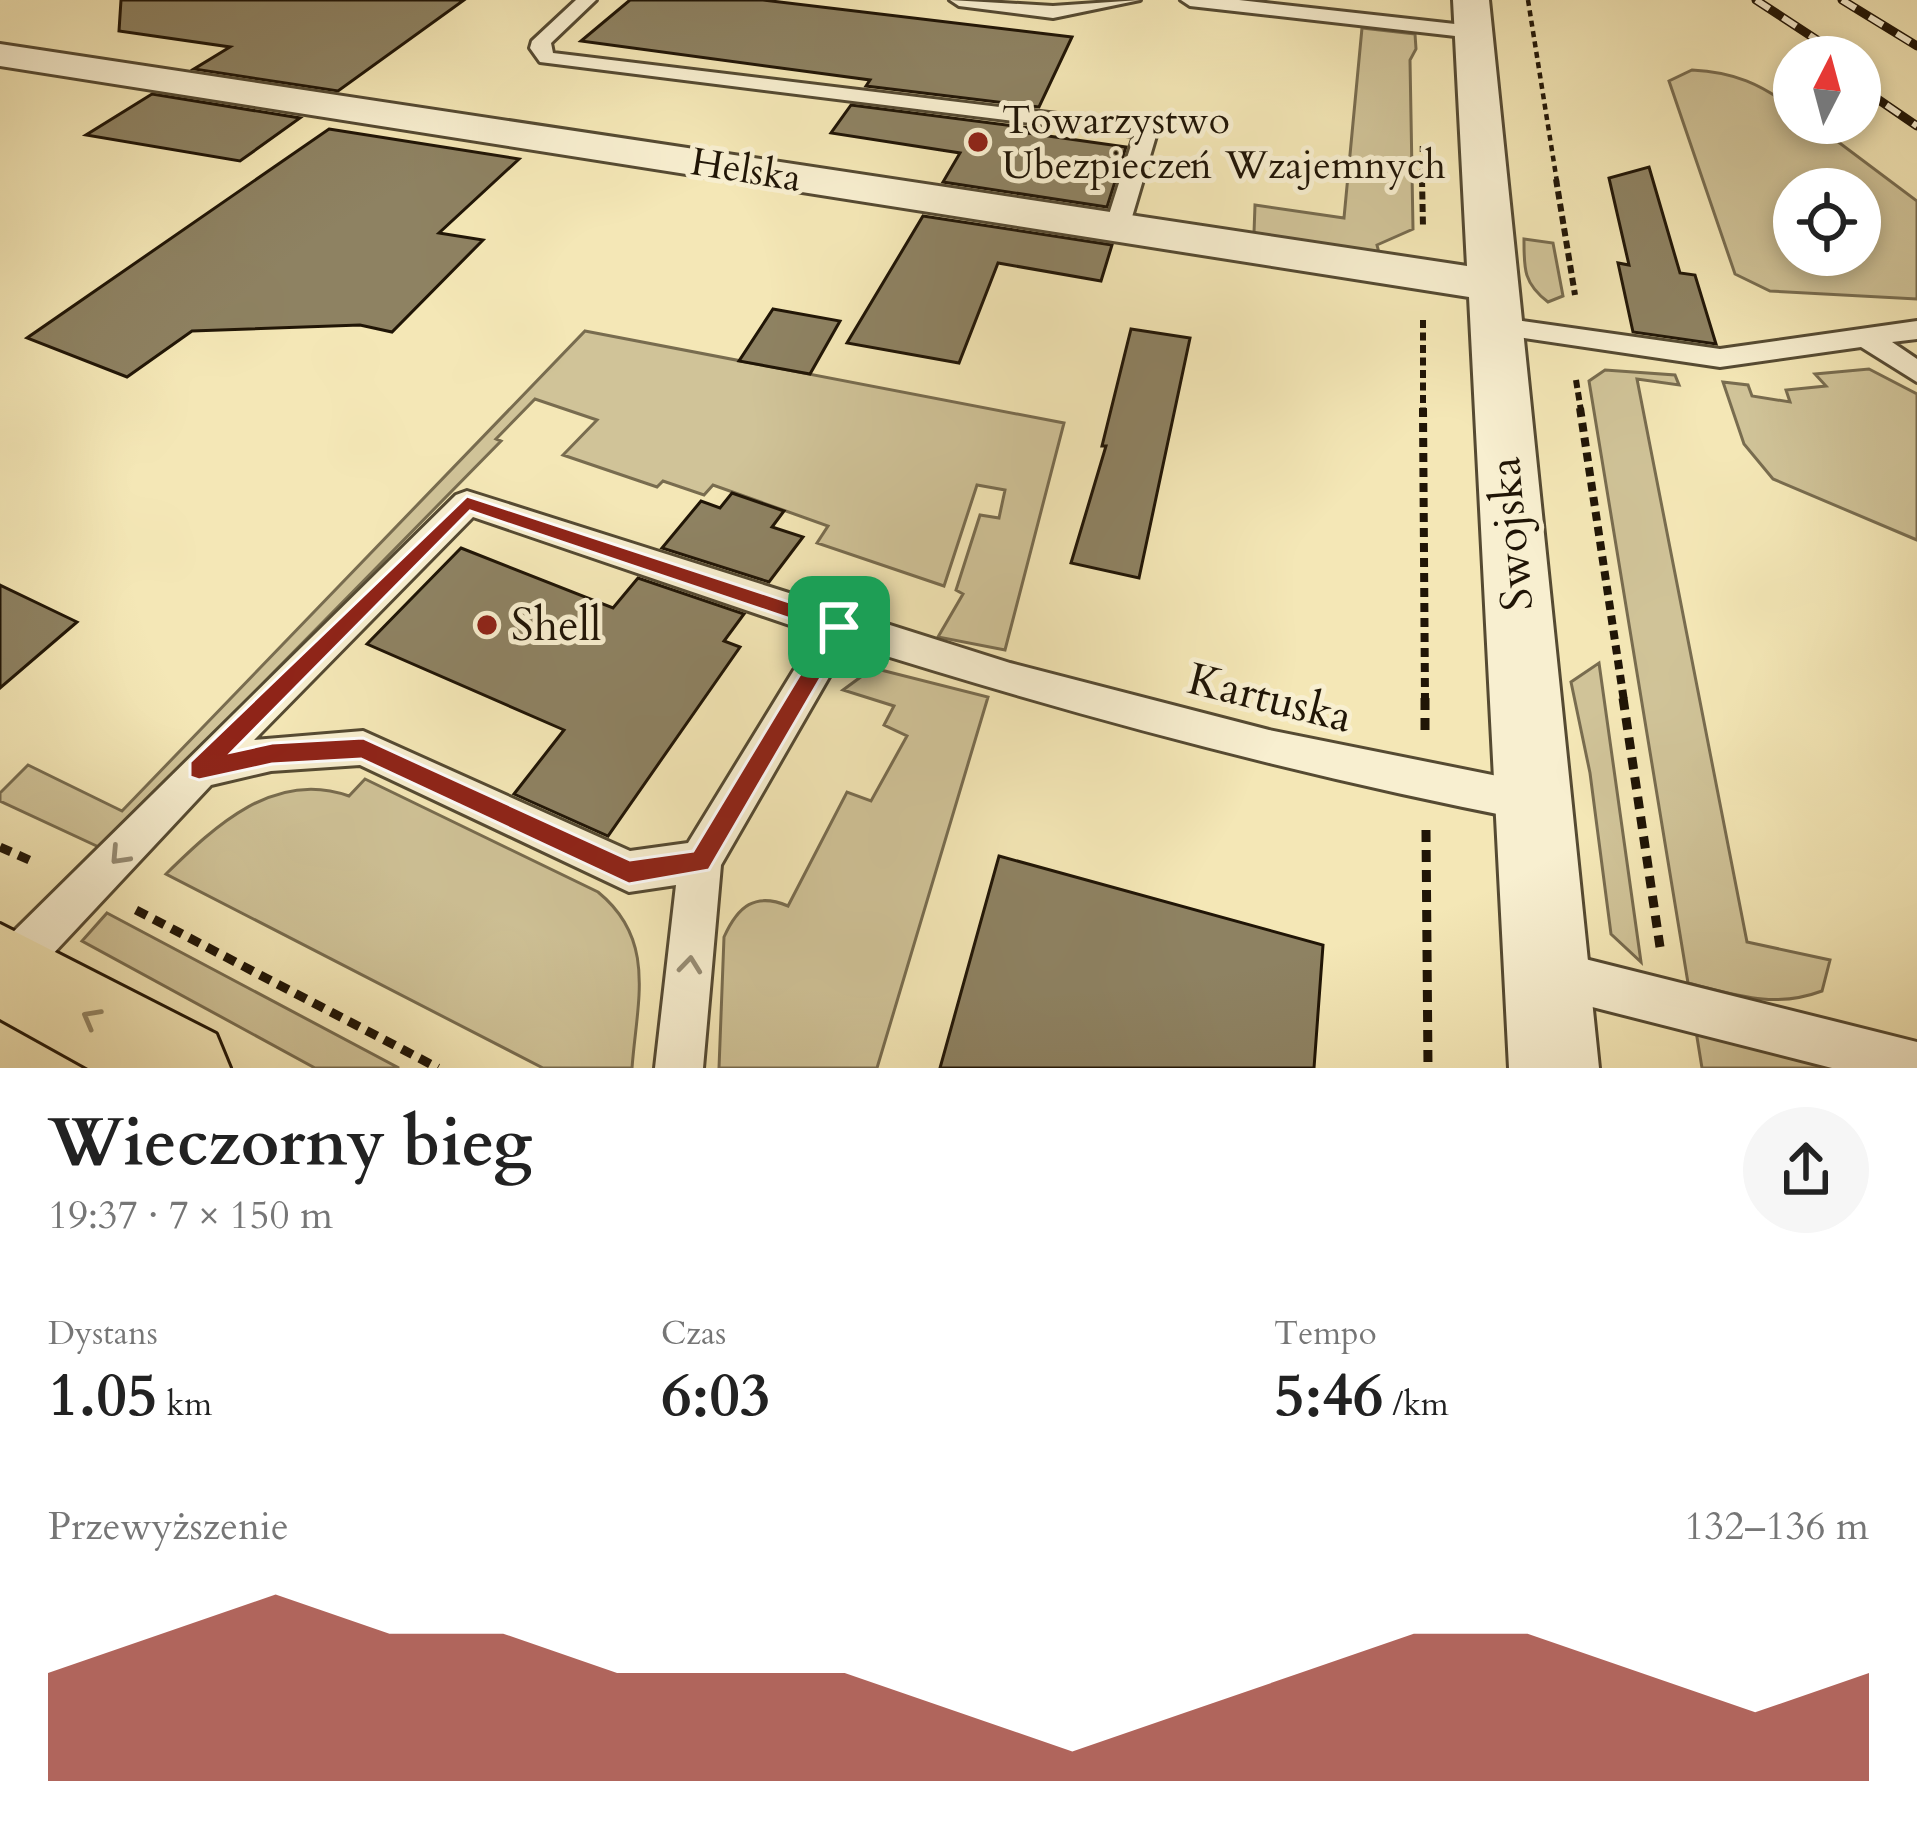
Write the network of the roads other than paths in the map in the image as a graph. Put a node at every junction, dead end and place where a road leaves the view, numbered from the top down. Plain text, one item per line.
1 (587, 0) edge
2 (959, 0) edge
3 (1131, 0) edge
4 (1190, 0) edge
5 (1472, 16) edge
6 (0, 55) edge
7 (1117, 227) junction
8 (1493, 306) junction
9 (1917, 330) edge
10 (1866, 337) junction
11 (1917, 373) edge
12 (839, 627) junction
13 (199, 770) junction
14 (1532, 802) junction
15 (700, 862) junction
16 (3, 970) edge
17 (1547, 973) junction
18 (1917, 1066) edge
19 (182, 1068) edge
20 (679, 1068) edge
21 (1554, 1068) edge

1 - 7 lane
2 - 3 lane
4 - 5 lane
5 - 8 street, Swojska
6 - 7 street, Helska
7 - 8 street, Helska
8 - 10 lane
8 - 14 street, Swojska
9 - 10 lane
10 - 11 lane
12 - 13 lane, Kartuska
12 - 14 lane, Kartuska
12 - 15 lane
13 - 15 lane
13 -> 16 lane
14 - 17 street, Swojska
20 -> 15 lane
19 -> 16 main road
17 - 18 lane
17 - 21 street, Swojska

